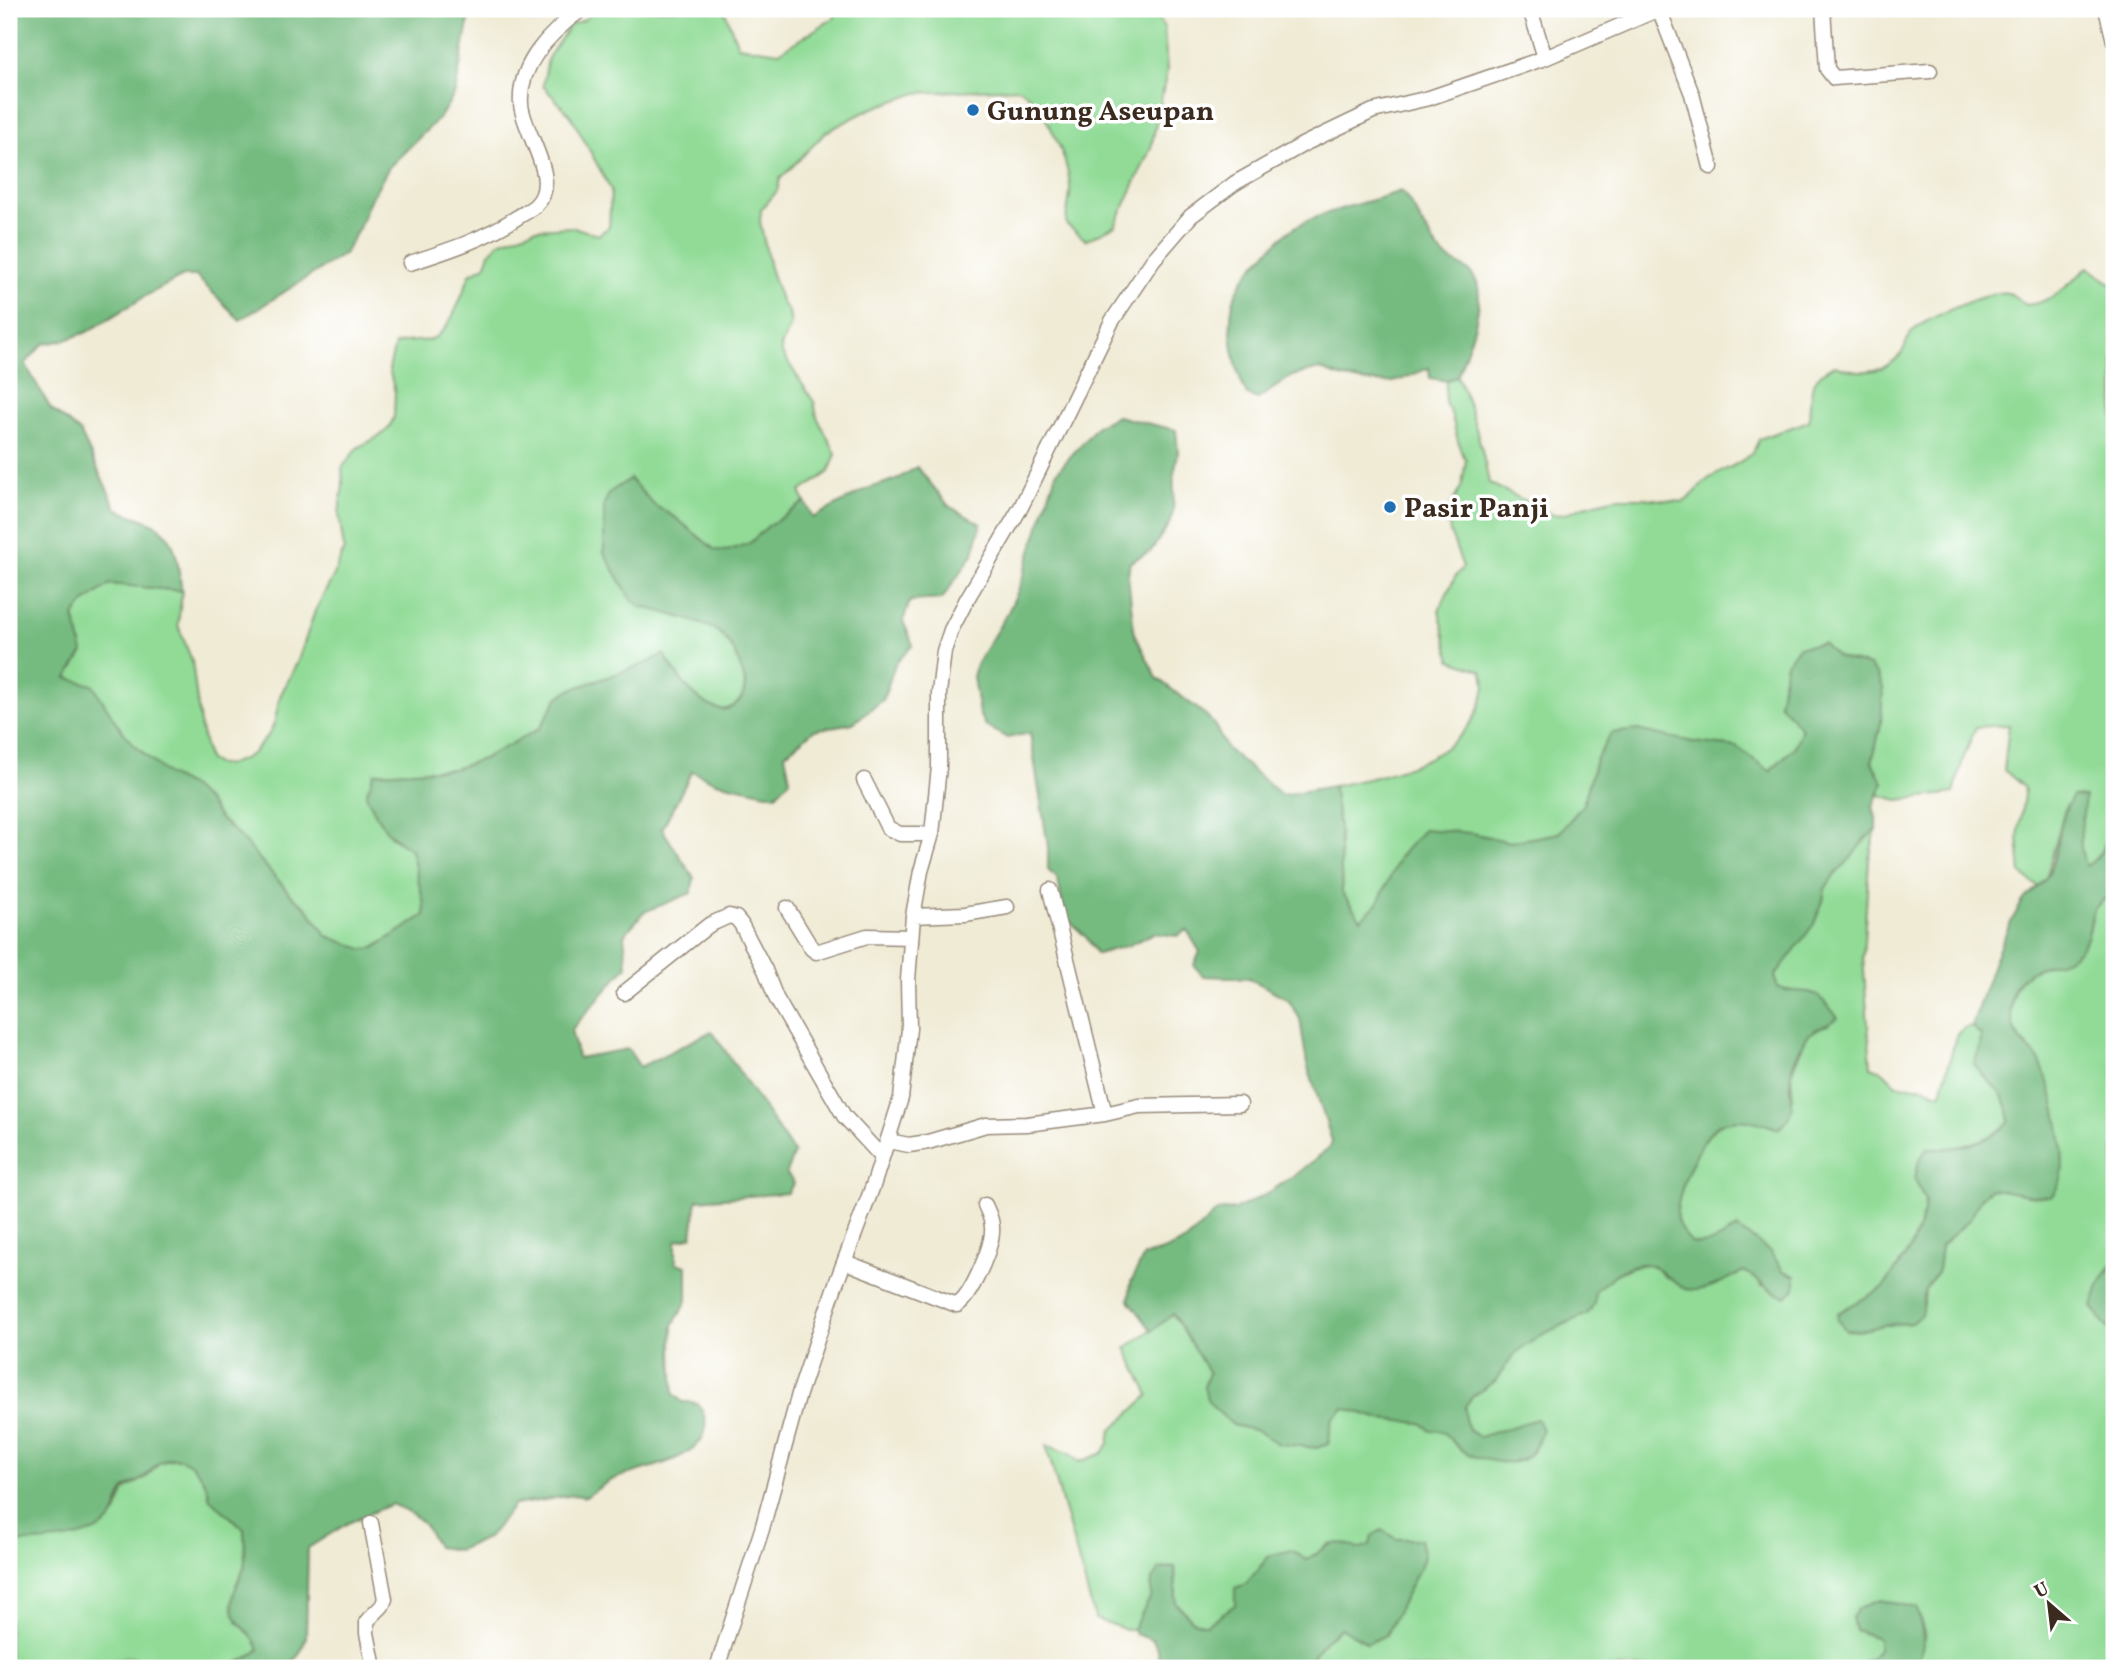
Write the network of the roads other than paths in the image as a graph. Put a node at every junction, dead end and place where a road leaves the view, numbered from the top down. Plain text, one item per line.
1 (582, 9) edge
2 (1530, 9) edge
3 (1659, 9) edge
4 (1823, 9) edge
5 (2106, 9) edge
6 (2114, 41) edge
7 (1545, 58) junction
8 (1930, 71) dead end
9 (1711, 167) dead end
10 (410, 263) dead end
11 (864, 780) dead end
12 (932, 834) junction
13 (1050, 890) dead end
14 (1007, 907) dead end
15 (787, 908) dead end
16 (913, 916) junction
17 (911, 937) junction
18 (624, 993) dead end
19 (1240, 1104) dead end
20 (1105, 1114) junction
21 (888, 1142) junction
22 (881, 1156) junction
23 (985, 1205) dead end
24 (845, 1262) junction
25 (371, 1523) dead end
26 (374, 1668) edge
27 (718, 1668) edge

1 - 10 street
2 - 7 street
3 - 7 street
3 - 9 street
4 - 8 street
5 - 6 street
7 - 12 street
11 - 12 street
12 - 16 street
13 - 20 street
14 - 16 street
15 - 17 street
16 - 17 street
17 - 21 street
18 - 22 street
19 - 20 street
20 - 21 street
21 - 22 street
22 - 24 street
23 - 24 street
24 - 27 street
25 - 26 street

